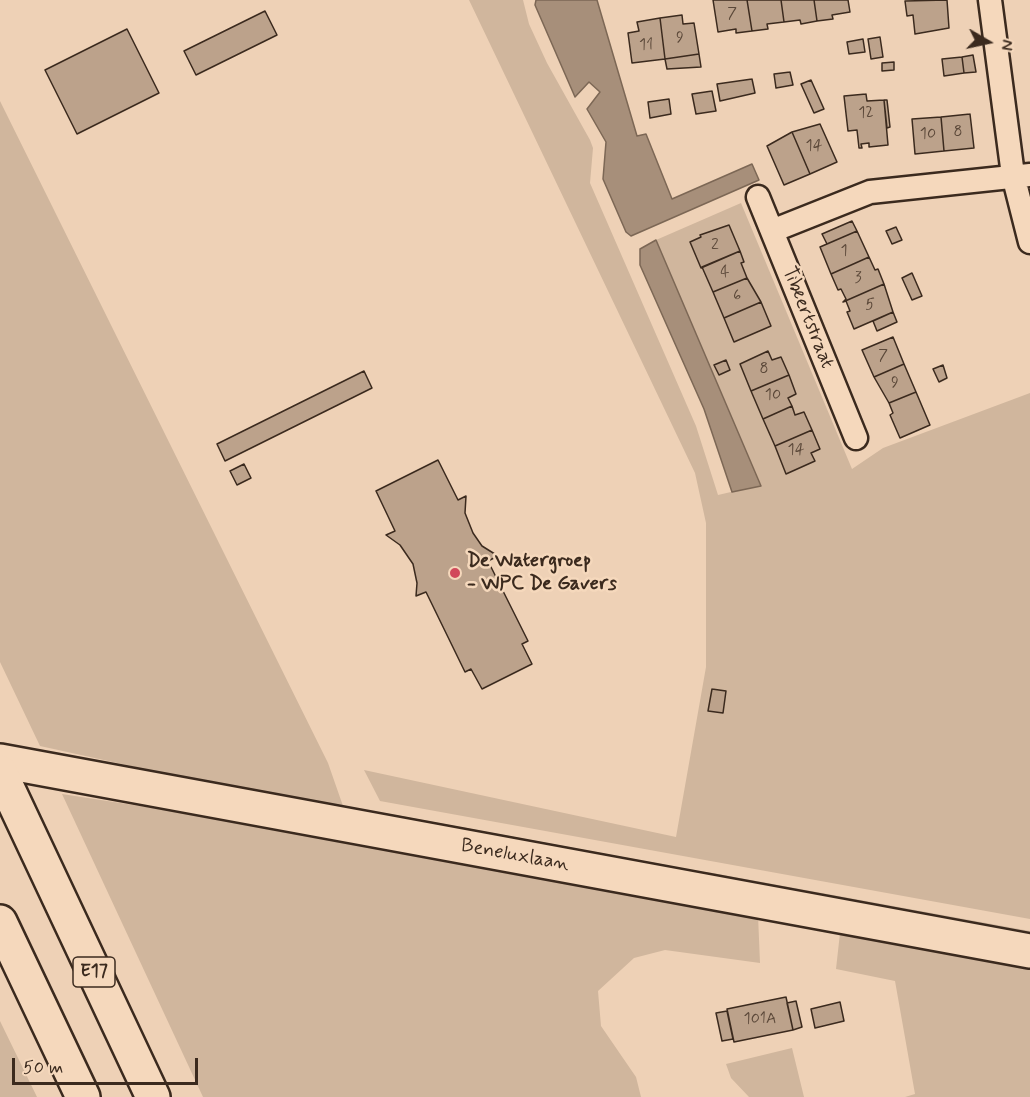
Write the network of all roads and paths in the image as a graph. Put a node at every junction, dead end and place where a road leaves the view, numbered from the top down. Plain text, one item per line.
1 (990, 0) edge
2 (1022, 175) edge
3 (758, 197) dead end
4 (772, 231) junction
5 (1030, 242) edge
6 (856, 438) dead end
7 (0, 761) edge
8 (0, 771) edge
9 (0, 922) edge
10 (1030, 951) edge
11 (83, 1097) edge
12 (153, 1097) edge

1 - 2 street
2 - 4 street
2 - 5 street
3 - 4 street, Tibeertstraat
4 - 6 street, Tibeertstraat
7 - 10 main road, Beneluxlaan
8 - 12 main road, E17
9 - 11 main road

